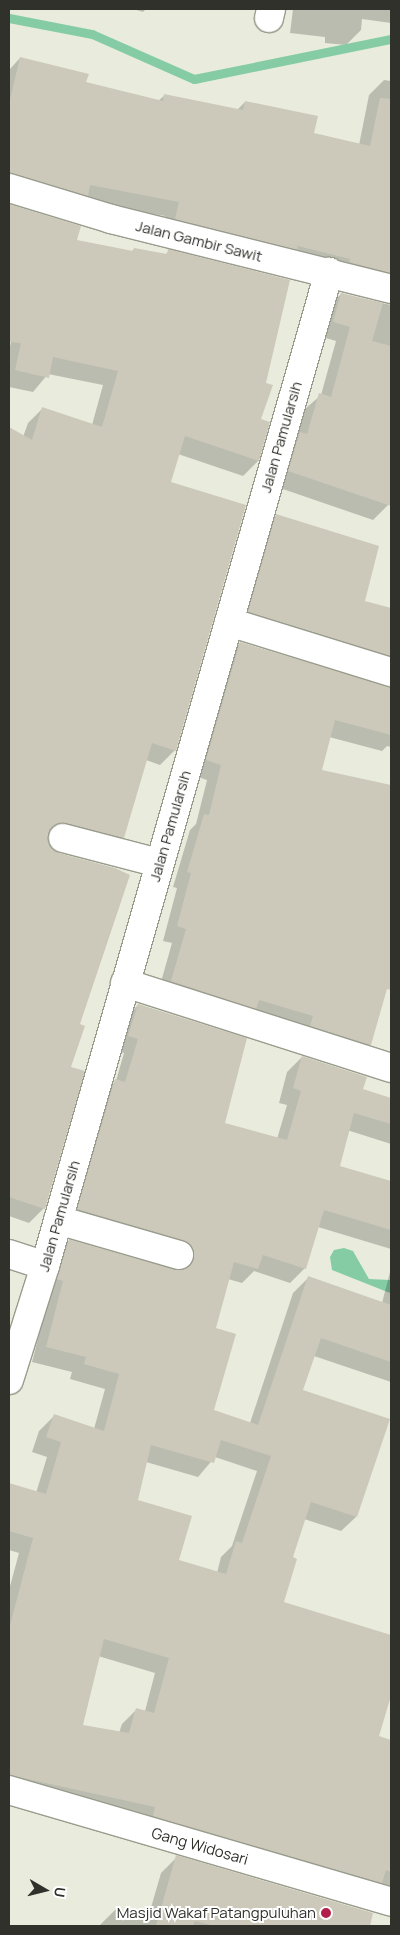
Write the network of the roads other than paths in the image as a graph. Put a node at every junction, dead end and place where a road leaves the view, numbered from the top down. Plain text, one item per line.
1 (9, 188) edge
2 (328, 272) junction
3 (391, 289) edge
4 (229, 622) junction
5 (391, 672) edge
6 (63, 838) dead end
7 (159, 863) junction
8 (125, 983) junction
9 (391, 1068) edge
10 (58, 1220) junction
11 (9, 1254) edge
12 (179, 1255) dead end
13 (45, 1266) junction
14 (9, 1380) edge
15 (9, 1790) edge
16 (391, 1902) edge

1 - 2 street, Jalan Gambir Sawit
2 - 3 street, Jalan Gambir Sawit
2 - 4 street, Jalan Pamularsih
4 - 5 street
4 - 7 street, Jalan Pamularsih
6 - 7 street
7 - 8 street, Jalan Pamularsih
8 - 9 street
8 - 10 street, Jalan Pamularsih
10 - 12 street
10 - 13 street, Jalan Pamularsih
11 - 13 street
13 - 14 street, Jalan Pamularsih
15 - 16 street, Gang Widosari

